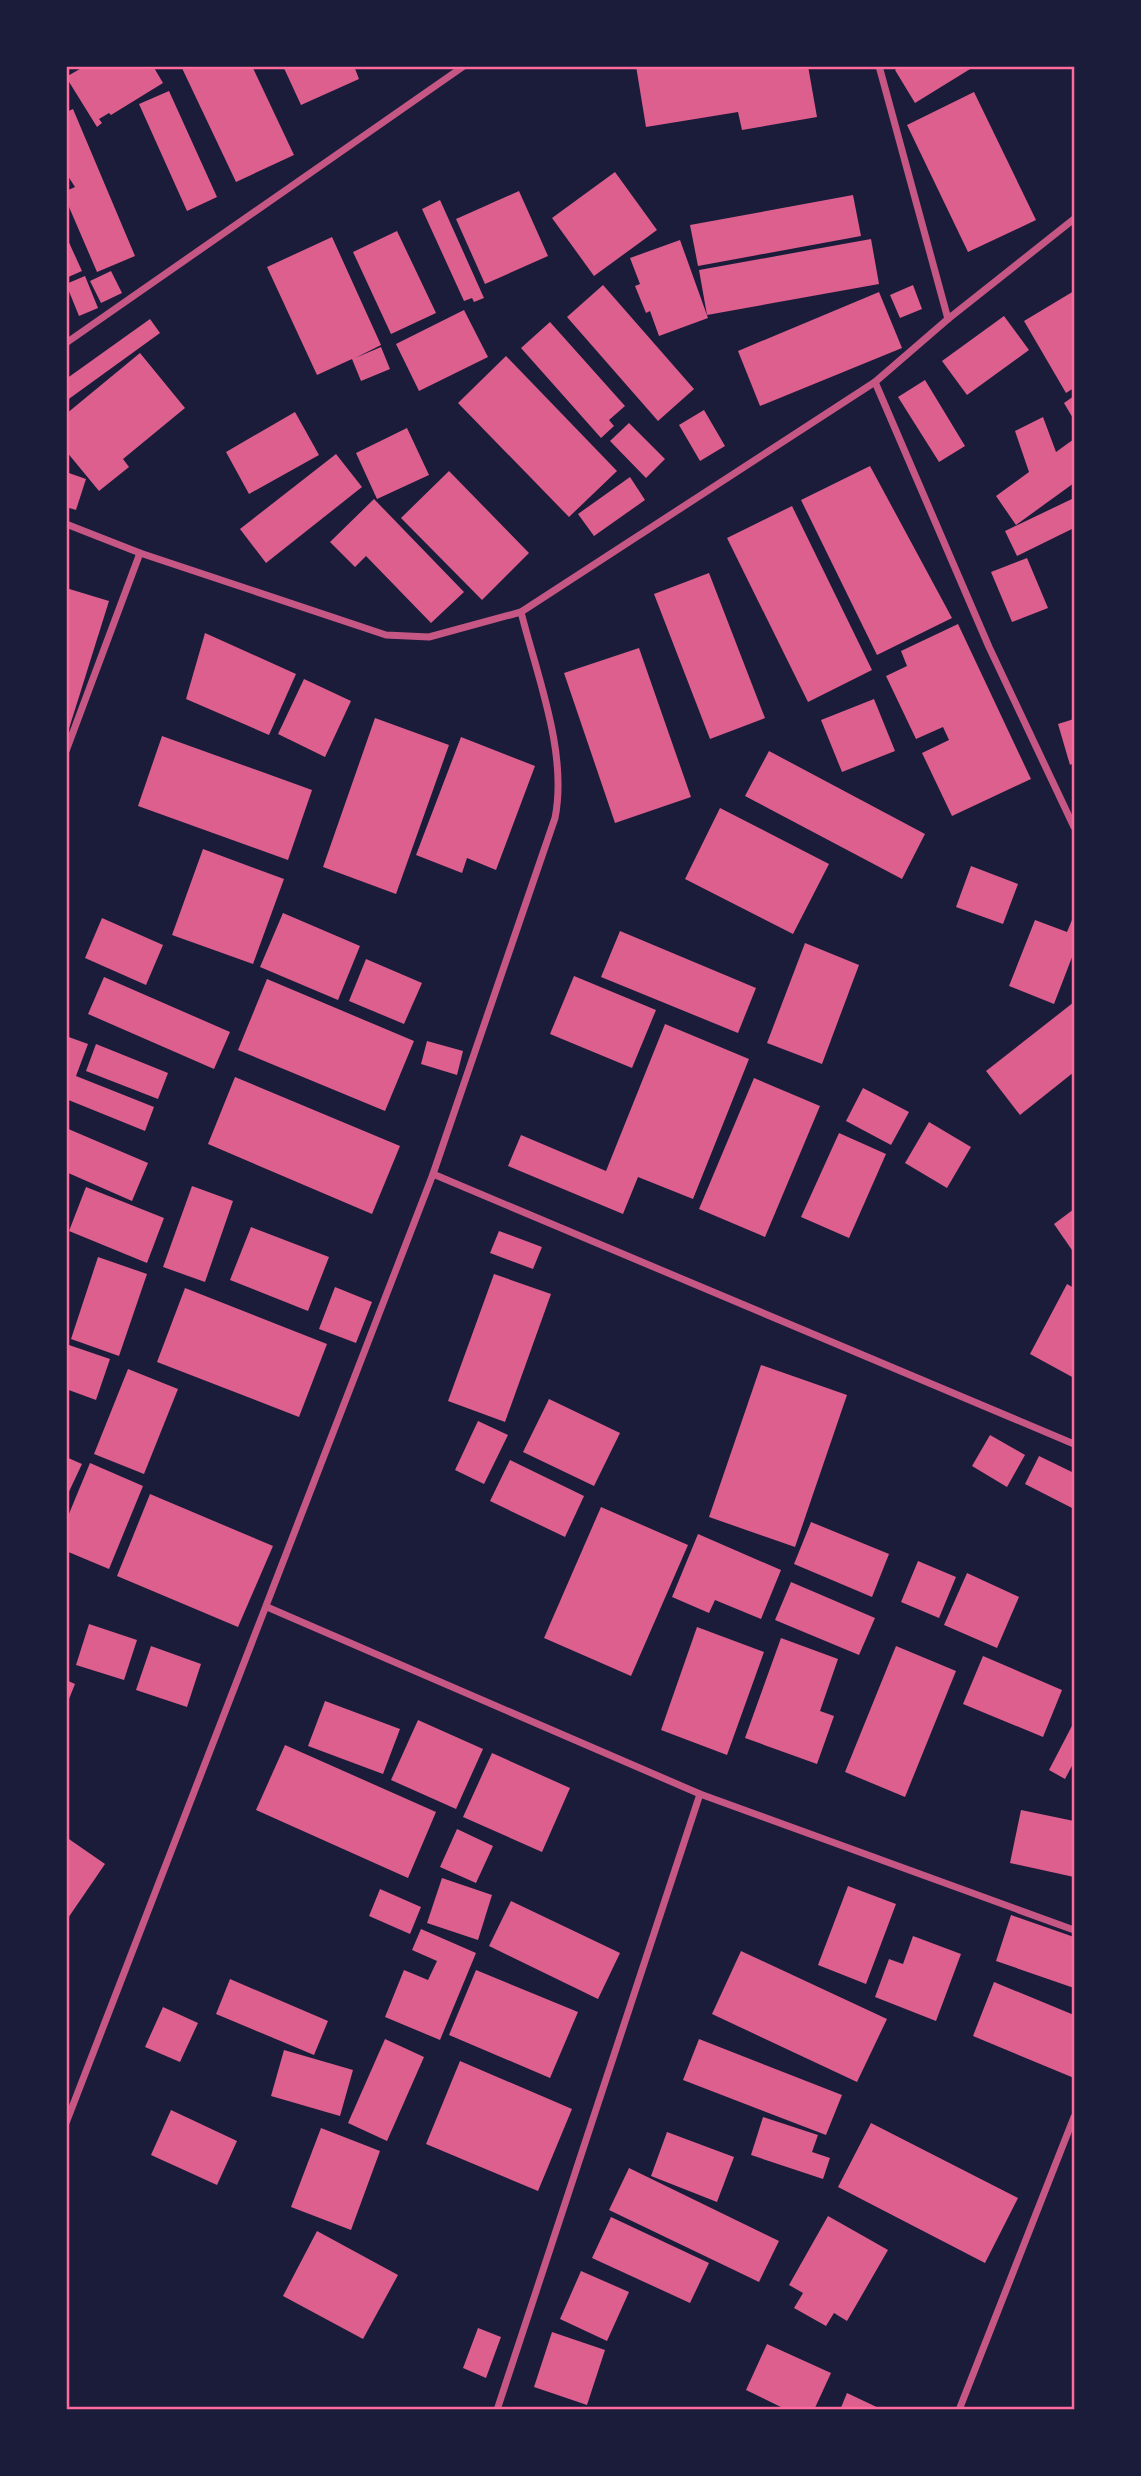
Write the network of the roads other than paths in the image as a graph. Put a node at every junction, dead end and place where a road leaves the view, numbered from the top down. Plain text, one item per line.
1 (464, 66) edge
2 (879, 66) edge
3 (1074, 219) edge
4 (948, 319) junction
5 (66, 343) edge
6 (875, 382) junction
7 (66, 524) edge
8 (140, 554) junction
9 (521, 612) junction
10 (66, 751) edge
11 (1074, 827) edge
12 (433, 1174) junction
13 (1074, 1444) edge
14 (267, 1608) junction
15 (700, 1794) junction
16 (1074, 1930) edge
17 (1074, 2118) edge
18 (66, 2123) edge
19 (496, 2410) edge
20 (959, 2410) edge

1 - 5 street
2 - 4 street
3 - 4 street
4 - 6 street
6 - 9 street
6 - 11 street
7 - 8 street
8 - 9 street
8 - 10 street
9 - 12 street
12 - 13 street
12 - 14 street
14 - 15 street
14 - 18 street
15 - 16 street
15 - 19 street
17 - 20 street

